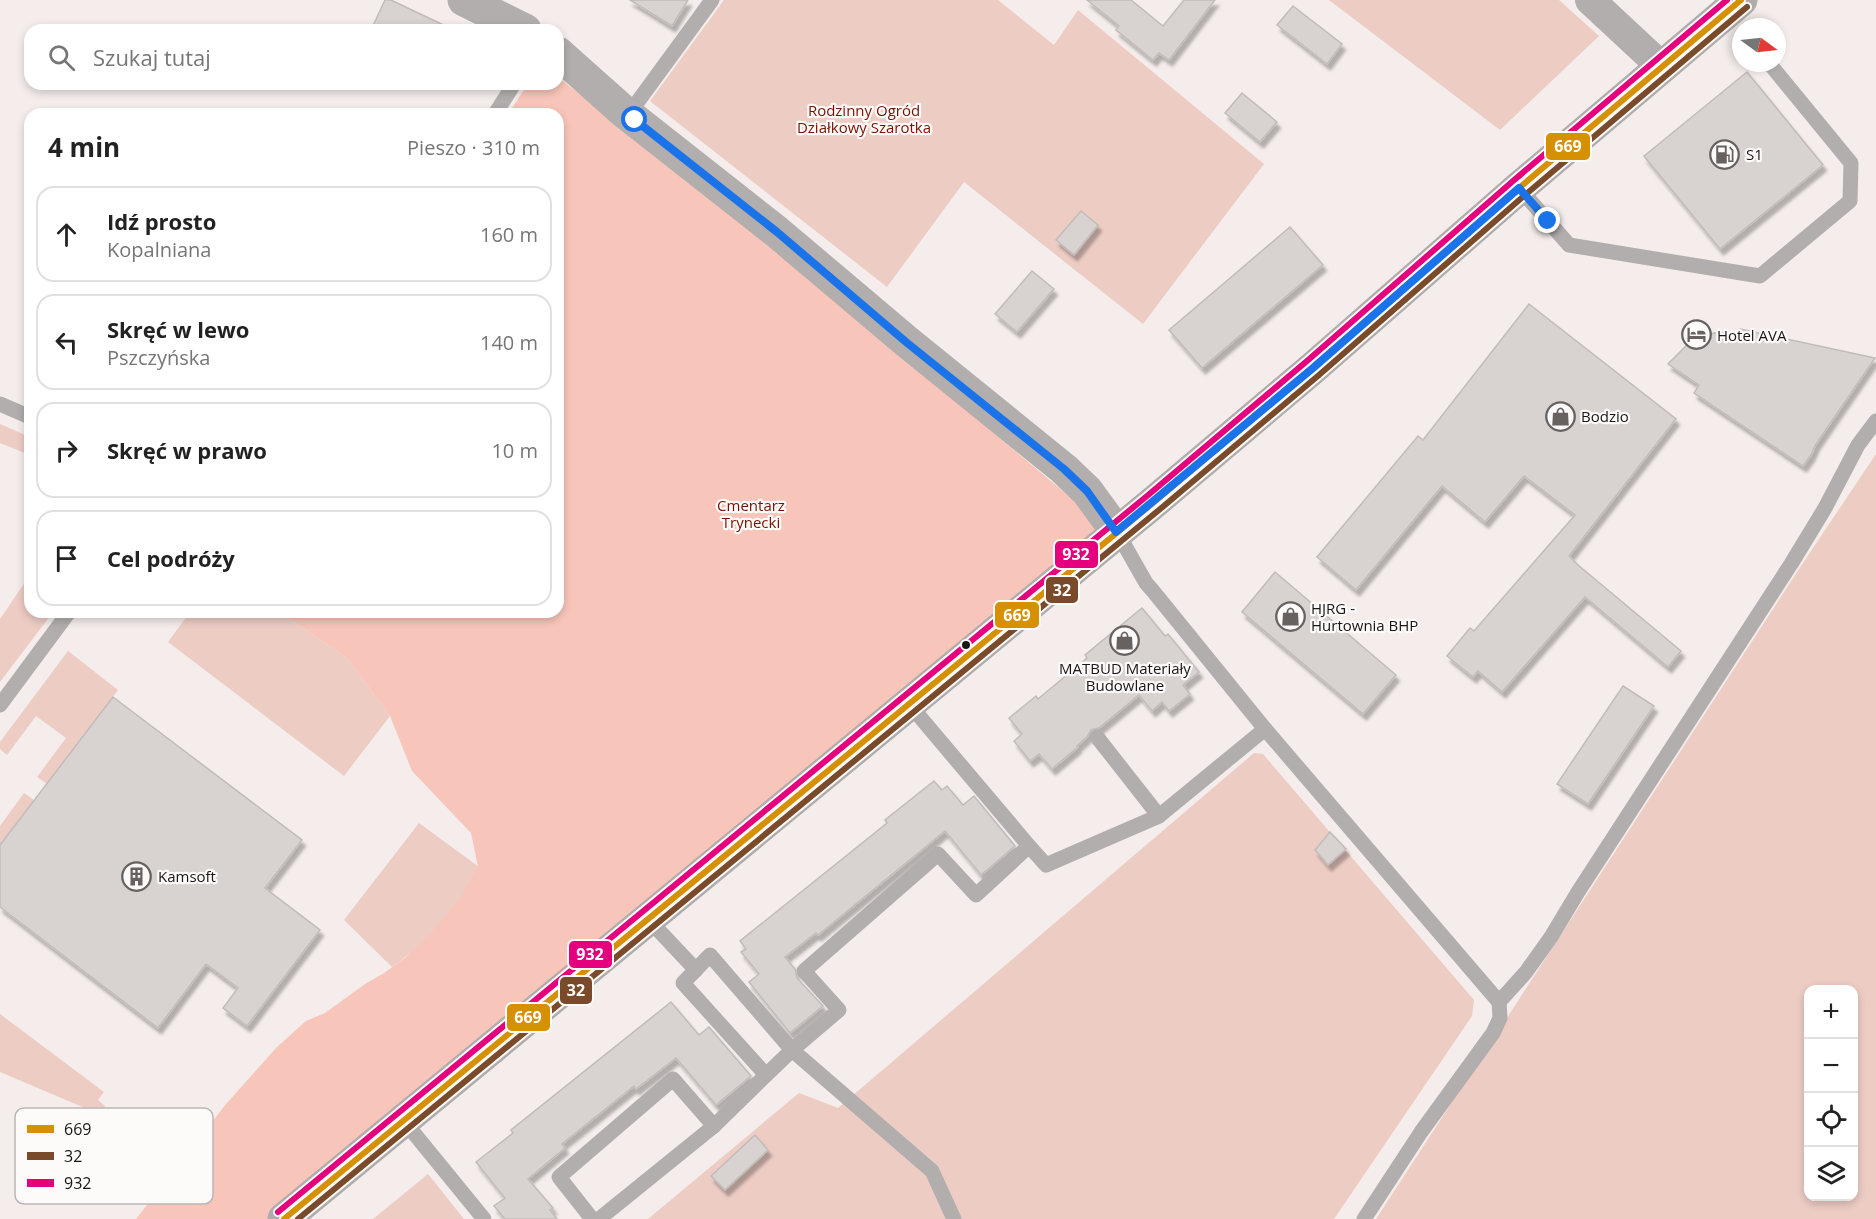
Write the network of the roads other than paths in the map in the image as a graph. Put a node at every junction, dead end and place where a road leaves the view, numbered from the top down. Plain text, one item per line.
1 (464, 0) edge
2 (712, 0) edge
3 (1591, 0) edge
4 (1736, 14) edge
5 (513, 24) edge
6 (564, 58) edge
7 (1662, 67) junction
8 (1776, 72) edge
9 (510, 90) edge
10 (499, 108) edge
11 (628, 115) junction
12 (1519, 188) junction
13 (0, 404) edge
14 (24, 414) edge
15 (1876, 421) edge
16 (1116, 532) junction
17 (65, 618) edge
18 (909, 704) junction
19 (0, 705) edge
20 (1265, 729) junction
21 (1096, 737) dead end
22 (1159, 816) junction
23 (1029, 846) junction
24 (648, 919) junction
25 (696, 970) junction
26 (1499, 1002) junction
27 (792, 1050) junction
28 (766, 1075) junction
29 (404, 1121) junction
30 (714, 1126) junction
31 (284, 1219) edge
32 (484, 1219) edge
33 (592, 1219) edge
34 (599, 1219) edge
35 (954, 1219) edge
36 (1364, 1219) edge

1 - 5 street
2 - 11 lane
3 - 7 street
4 - 7 main road
6 - 11 street
7 - 12 main road
8 - 12 lane
9 - 10 lane
11 - 16 street
12 - 16 main road
13 - 14 lane
15 - 26 lane
16 - 18 main road
16 - 20 lane
17 - 19 lane
18 - 23 lane
18 - 24 main road
20 - 22 lane
20 - 26 lane
21 - 22 lane
22 - 23 lane
23 - 27 lane
24 - 25 lane
24 - 29 main road
25 - 27 lane
25 - 28 lane
26 - 36 lane
27 - 28 lane
27 - 35 lane
28 - 30 lane
29 - 31 main road
29 - 32 lane
30 - 33 lane
30 - 34 lane

